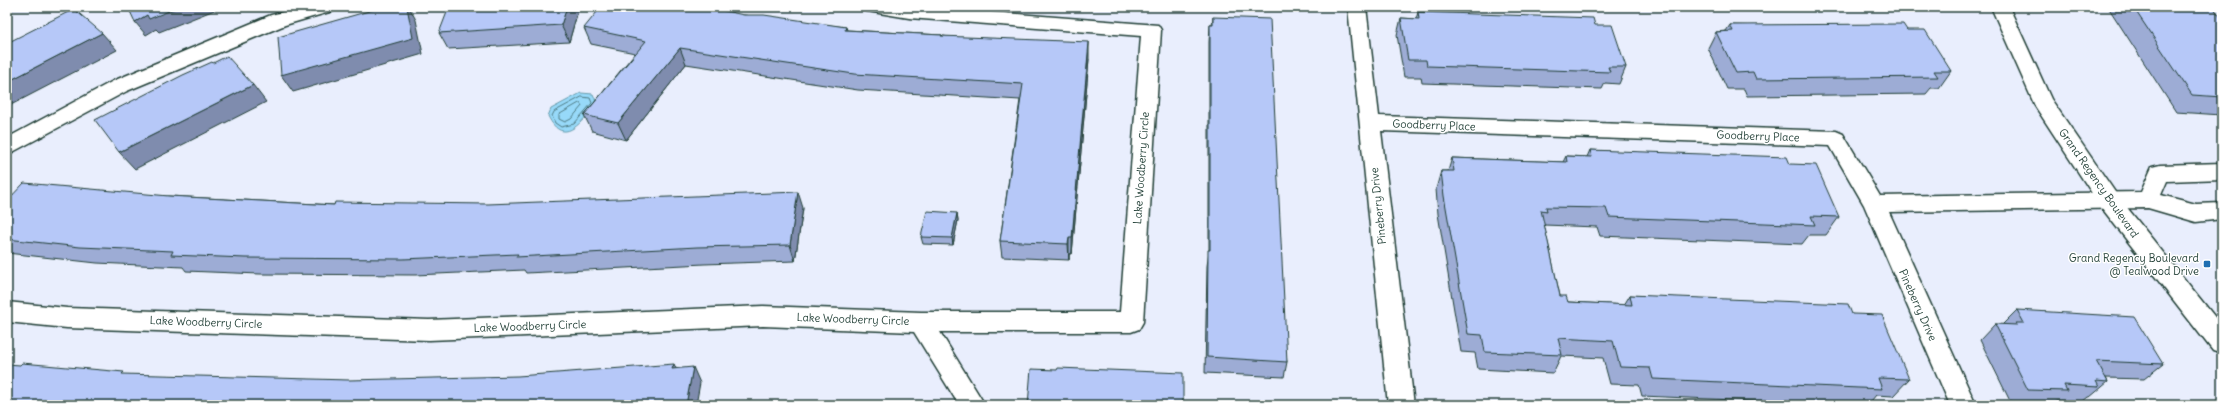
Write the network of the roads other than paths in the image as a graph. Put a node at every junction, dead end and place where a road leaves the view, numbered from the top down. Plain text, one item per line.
1 (326, 7) edge
2 (874, 7) edge
3 (1357, 7) edge
4 (2000, 7) edge
5 (1369, 123) junction
6 (7, 147) edge
7 (2222, 171) edge
8 (2148, 200) junction
9 (2109, 201) junction
10 (1874, 204) junction
11 (2222, 212) edge
12 (7, 312) edge
13 (921, 322) junction
14 (2222, 344) edge
15 (972, 405) edge
16 (1401, 405) edge
17 (1962, 405) edge

1 - 6 street
2 - 13 street, Lake Woodberry Circle
3 - 5 street, Pineberry Drive
4 - 9 street, Grand Regency Boulevard
5 - 10 street, Goodberry Place
5 - 16 street, Pineberry Drive
7 - 8 street
8 - 9 street
8 - 11 street
9 - 10 street
9 - 14 street, Grand Regency Boulevard
10 - 17 street, Pineberry Drive
12 - 13 street, Lake Woodberry Circle
13 - 15 street

